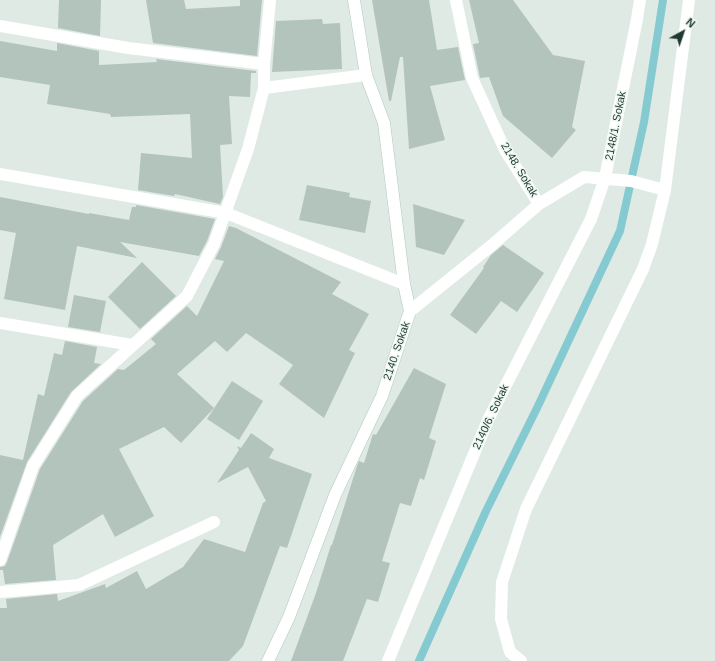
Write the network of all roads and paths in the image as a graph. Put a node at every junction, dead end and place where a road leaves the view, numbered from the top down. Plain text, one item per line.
1 (270, 0) edge
2 (354, 0) edge
3 (456, 0) edge
4 (640, 0) edge
5 (689, 0) edge
6 (0, 26) edge
7 (264, 64) junction
8 (366, 75) junction
9 (264, 88) junction
10 (0, 174) edge
11 (605, 178) junction
12 (665, 190) junction
13 (539, 204) junction
14 (226, 214) junction
15 (404, 284) junction
16 (410, 311) junction
17 (0, 323) edge
18 (132, 345) junction
19 (214, 522) dead end
20 (0, 560) edge
21 (0, 592) edge
22 (268, 661) edge
23 (388, 661) edge
24 (521, 661) edge

1 - 7 street
2 - 8 street, 2140. Sokak
3 - 13 street, 2148. Sokak
4 - 11 street, 2148/1. Sokak
5 - 12 street
6 - 7 street
7 - 9 street
8 - 9 street
8 - 15 street, 2140. Sokak
9 - 14 street
10 - 14 street
11 - 12 street
11 - 13 street
11 - 23 street, 2140/6. Sokak
12 - 24 street
13 - 16 street, 2148. Sokak
14 - 15 street
14 - 18 street
15 - 16 street, 2140. Sokak
16 - 22 street, 2140. Sokak
17 - 18 street
18 - 20 street
19 - 21 street

